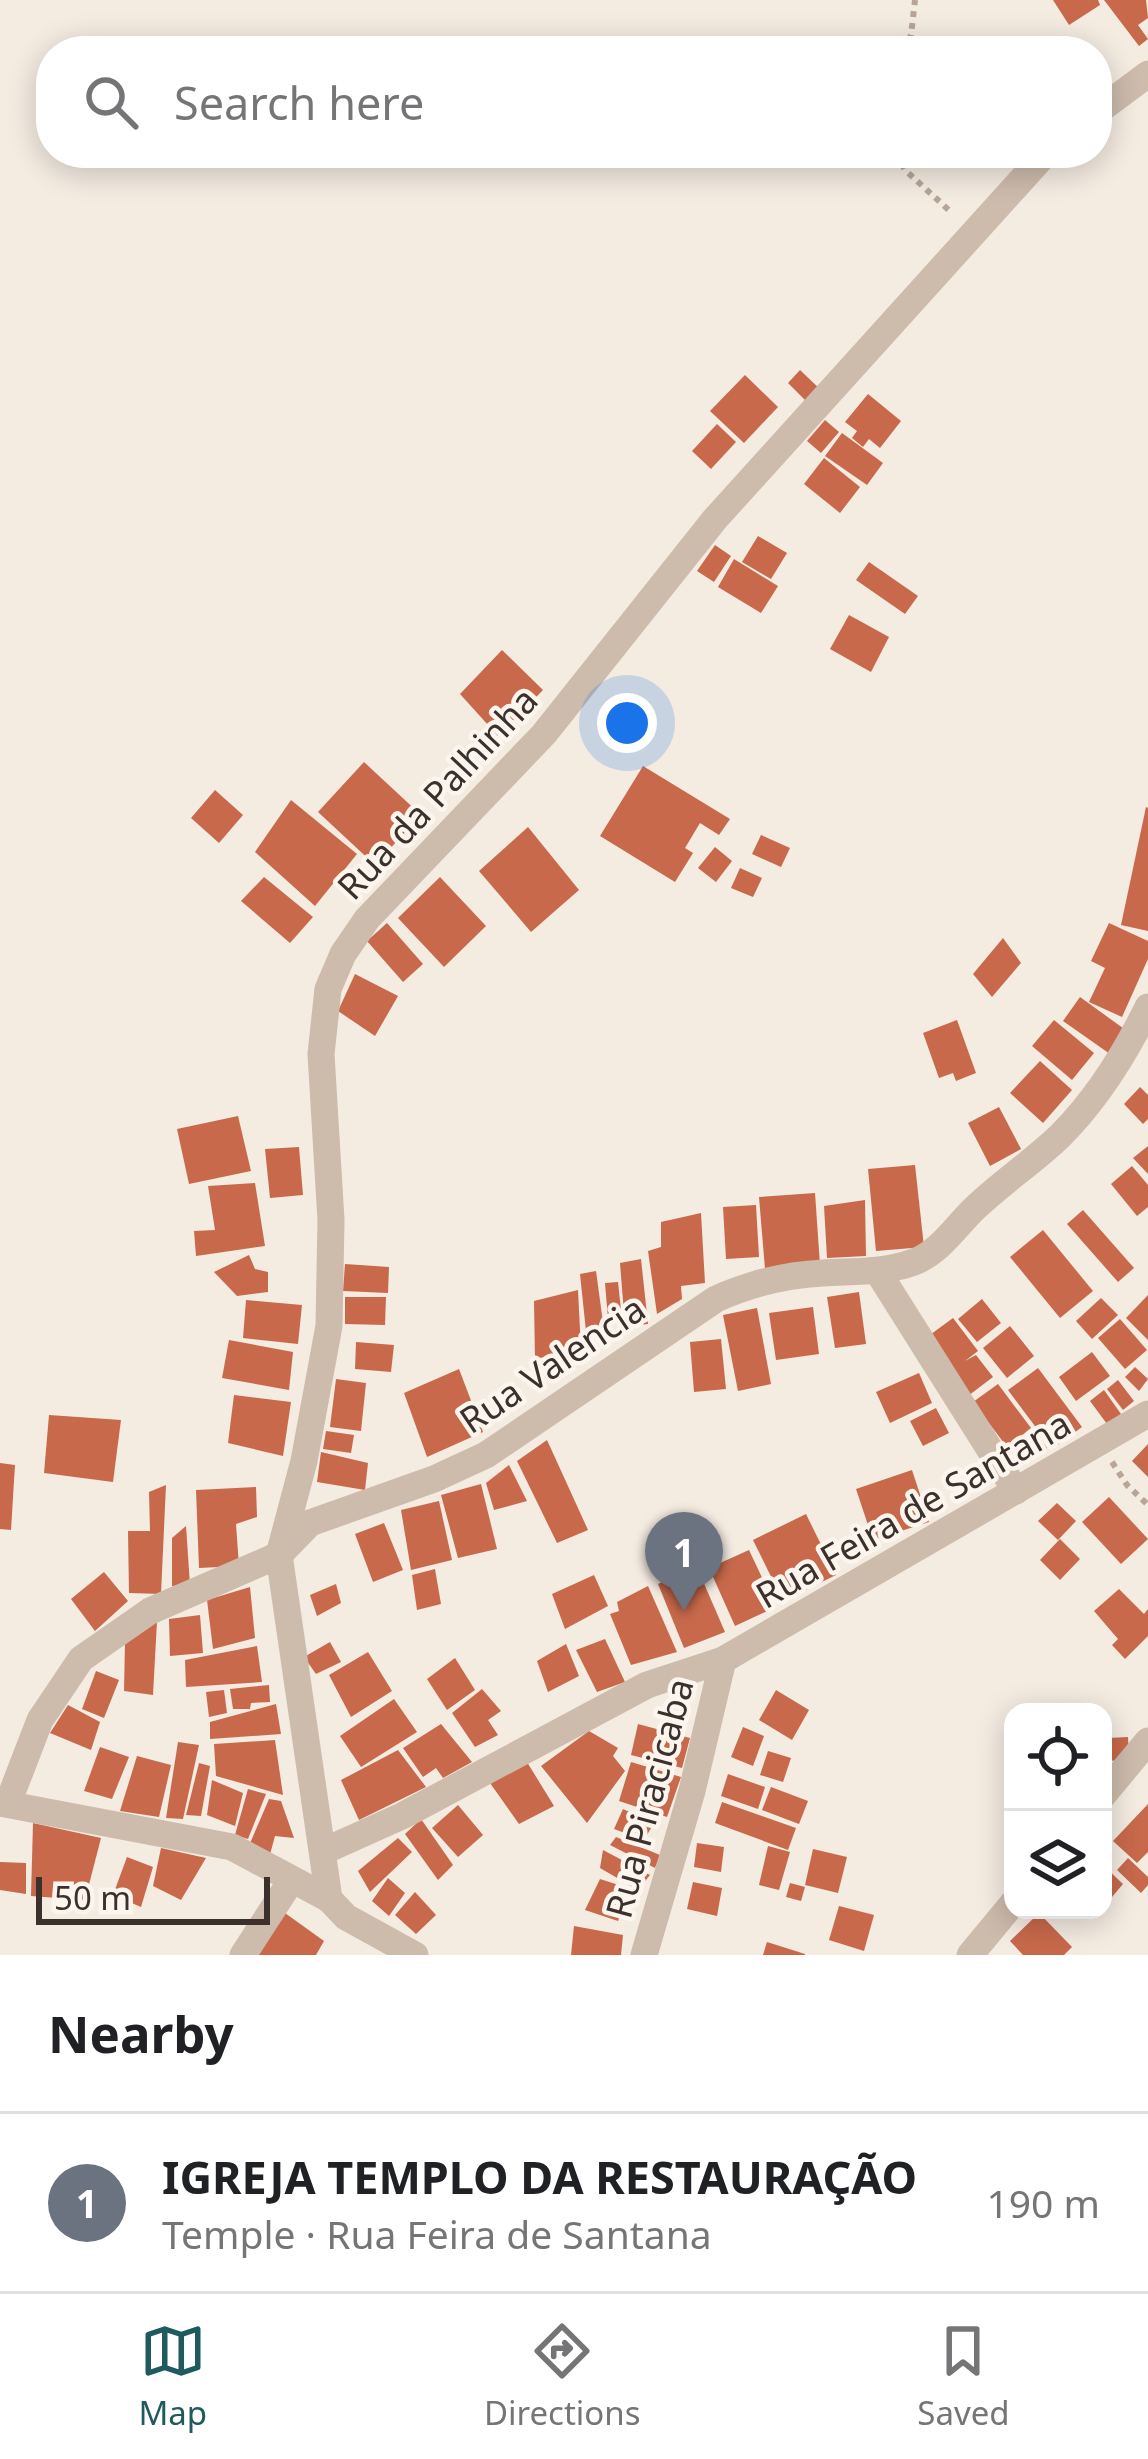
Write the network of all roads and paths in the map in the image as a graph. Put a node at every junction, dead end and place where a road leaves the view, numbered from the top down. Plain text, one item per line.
1 (915, 0) edge
2 (910, 36) edge
3 (1148, 74) edge
4 (1112, 101) edge
5 (904, 168) edge
6 (1032, 168) edge
7 (971, 233) junction
8 (1148, 1007) edge
9 (878, 1272) junction
10 (1148, 1414) edge
11 (1102, 1442) junction
12 (1016, 1491) junction
13 (1148, 1505) edge
14 (278, 1556) junction
15 (723, 1660) junction
16 (1143, 1758) edge
17 (1112, 1787) edge
18 (4, 1803) edge
19 (324, 1851) junction
20 (291, 1881) junction
21 (329, 1898) junction
22 (1004, 1914) edge
23 (244, 1955) edge
24 (415, 1955) edge
25 (644, 1955) edge
26 (970, 1955) edge

1 - 2 path
3 - 4 street
5 - 7 path
6 - 7 street, Rua da Palhinha
7 - 14 street, Rua da Palhinha
8 - 9 street
9 - 12 street
9 - 14 street, Rua Valencia
10 - 11 street, Rua Feira de Santana
11 - 12 street, Rua Feira de Santana
11 - 13 path
12 - 15 street, Rua Feira de Santana
14 - 18 street, Rua Valencia
14 - 19 street, Rua da Palhinha
15 - 19 street, Rua Feira de Santana
15 - 25 street, Rua Piracicaba
16 - 17 street
18 - 20 street
19 - 21 street, Rua da Palhinha
20 - 21 street
20 - 23 street
21 - 24 street
22 - 26 street

